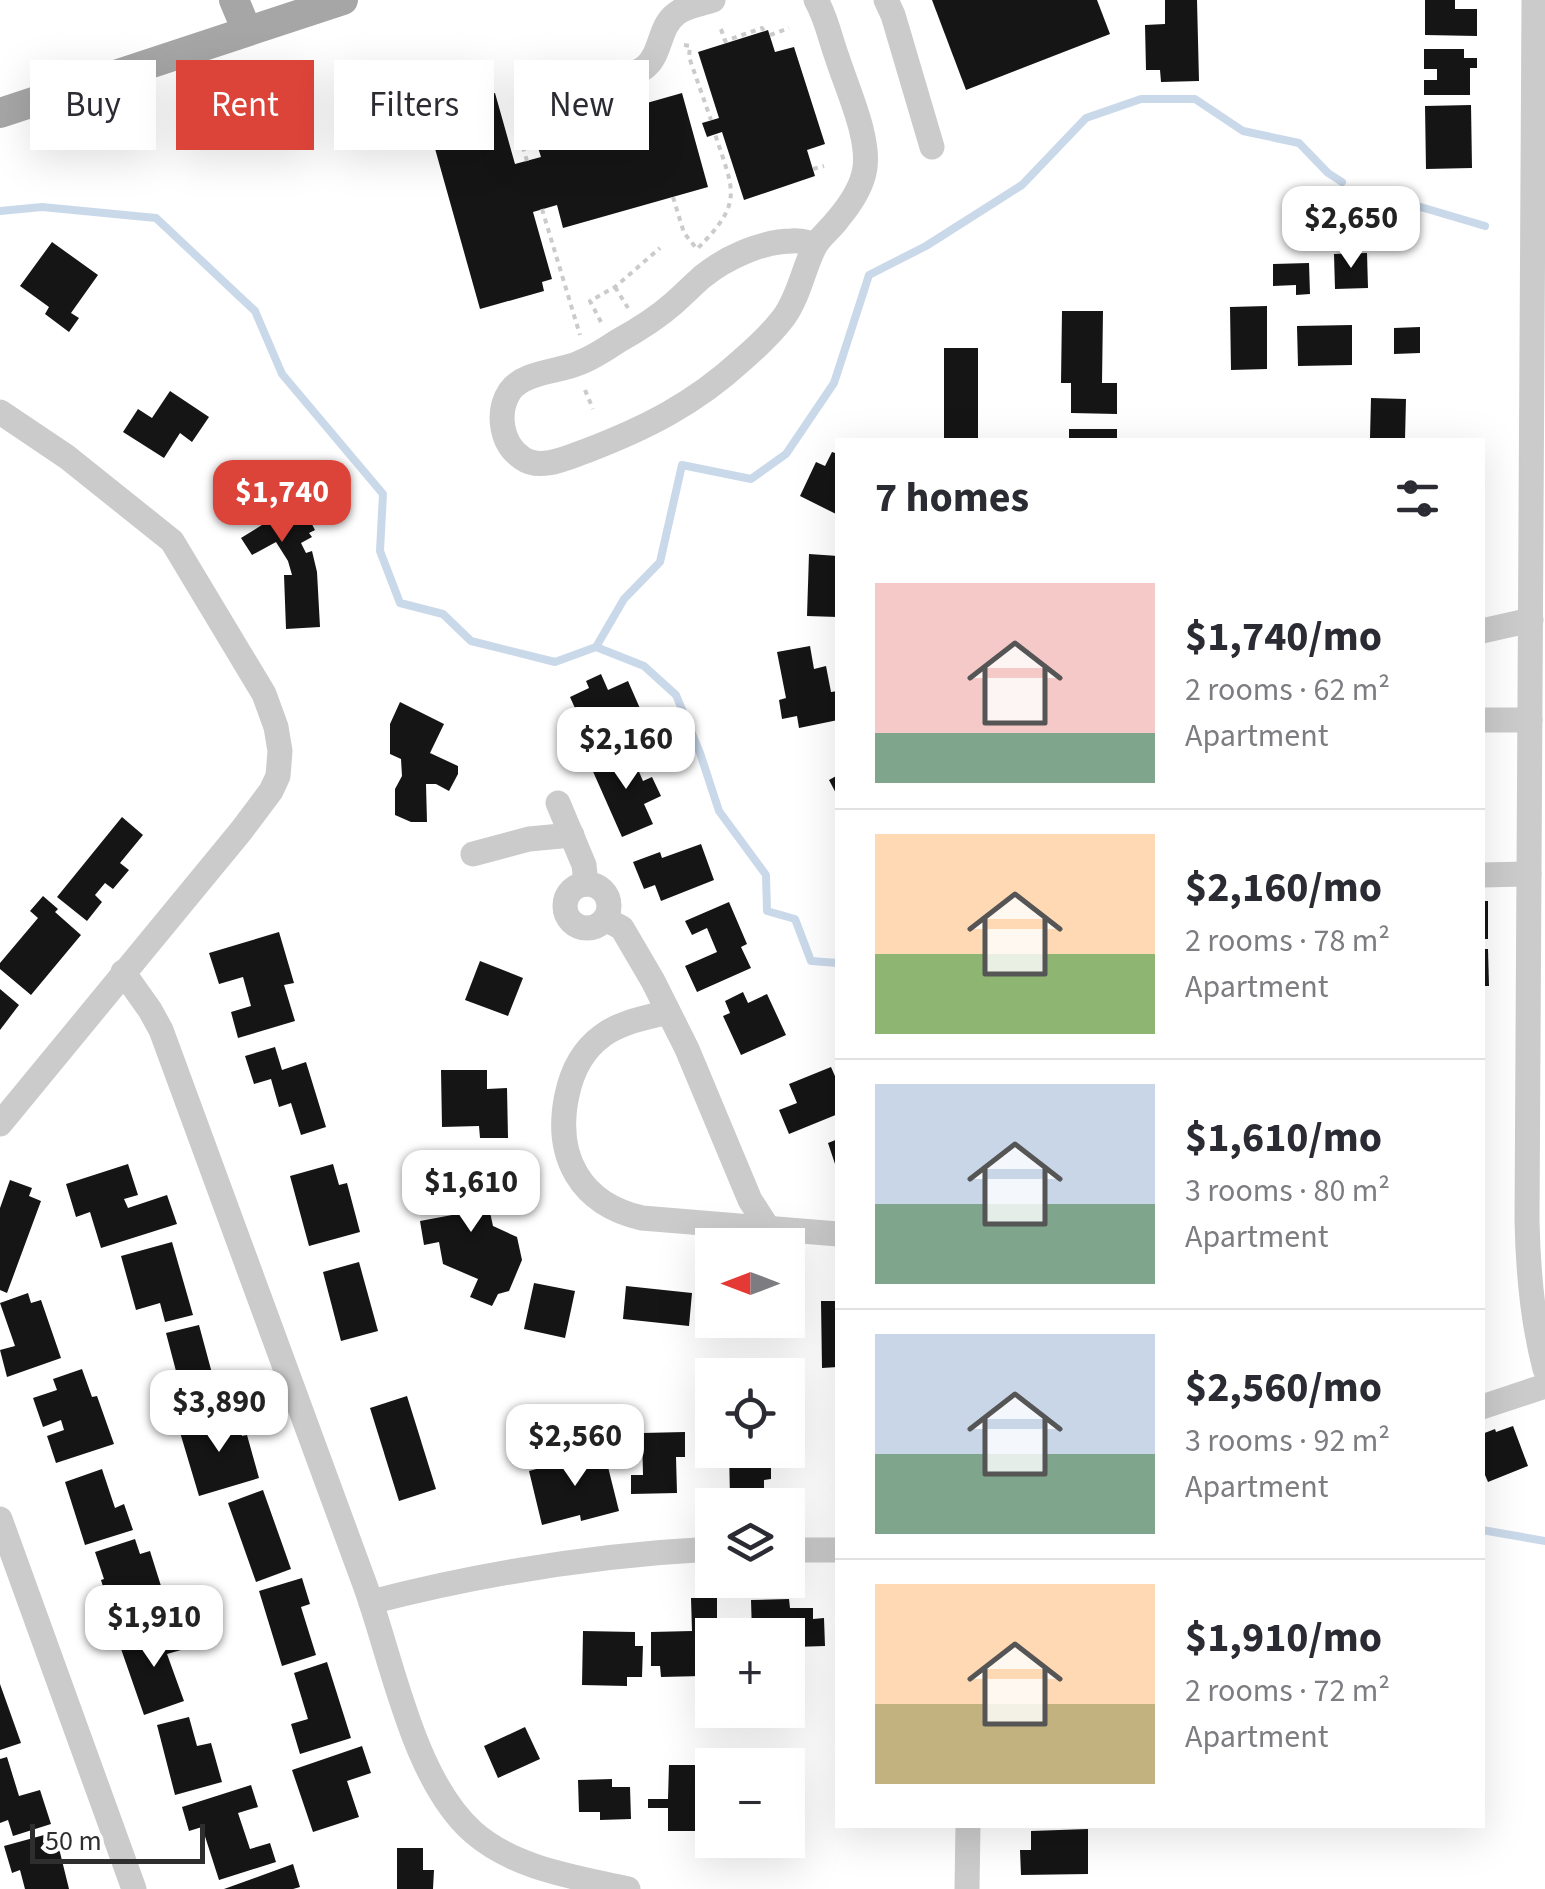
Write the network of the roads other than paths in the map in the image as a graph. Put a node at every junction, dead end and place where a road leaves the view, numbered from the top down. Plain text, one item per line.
1 (234, 0) edge
2 (344, 0) edge
3 (713, 0) edge
4 (886, 0) edge
5 (1534, 0) edge
6 (820, 1) edge
7 (247, 31) junction
8 (649, 63) edge
9 (0, 112) edge
10 (932, 148) dead end
11 (815, 244) junction
12 (1539, 410) edge
13 (0, 412) edge
14 (1531, 620) junction
15 (1485, 630) edge
16 (1538, 661) edge
17 (1485, 720) edge
18 (1530, 720) junction
19 (558, 803) dead end
20 (572, 835) junction
21 (473, 854) dead end
22 (1529, 874) junction
23 (1485, 875) edge
24 (586, 884) junction
25 (606, 919) junction
26 (123, 972) junction
27 (668, 1012) junction
28 (0, 1124) edge
29 (768, 1228) joint
30 (805, 1231) edge
31 (835, 1234) edge
32 (1545, 1369) edge
33 (1545, 1386) edge
34 (1485, 1406) edge
35 (0, 1519) edge
36 (695, 1550) edge
37 (805, 1550) edge
38 (835, 1550) edge
39 (371, 1602) junction
40 (968, 1828) edge
41 (134, 1889) edge
42 (628, 1889) edge
43 (967, 1889) edge

1 - 7 main road
2 - 7 main road
3 - 8 street
4 - 10 street
5 - 12 street
6 - 11 street
7 - 9 main road
11 - 11 street
12 - 14 street
13 - 26 street
14 - 15 street
14 - 16 street
16 - 18 street
17 - 18 street
18 - 22 street
19 - 20 street
20 - 21 street
20 - 24 street
22 - 23 street
22 - 32 street
24 - 25 street
24 - 25 street
25 - 27 street
26 - 28 street
26 - 39 street
27 - 29 street
27 - 29 street
30 - 31 street
33 - 34 street
35 - 41 street
36 - 39 street
37 - 38 street
39 - 42 street
40 - 43 street

